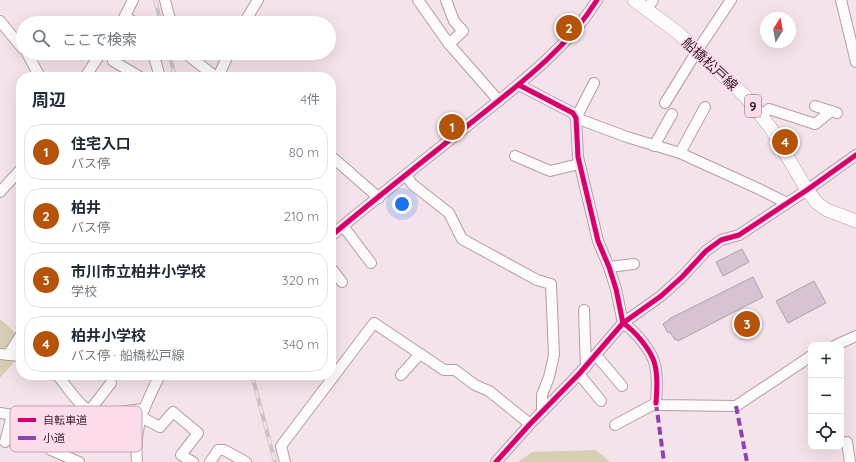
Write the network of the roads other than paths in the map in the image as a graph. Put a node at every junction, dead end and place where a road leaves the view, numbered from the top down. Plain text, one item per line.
1 (133, 0) edge
2 (164, 0) edge
3 (258, 0) edge
4 (418, 0) edge
5 (446, 0) edge
6 (597, 0) edge
7 (634, 0) edge
8 (731, 0) edge
9 (840, 0) edge
10 (650, 5) edge
11 (125, 16) edge
12 (169, 16) edge
13 (248, 16) edge
14 (0, 21) edge
15 (16, 40) edge
16 (449, 44) junction
17 (697, 50) junction
18 (31, 60) edge
19 (96, 60) edge
20 (155, 60) edge
21 (194, 60) edge
22 (226, 60) edge
23 (113, 61) dead end
24 (856, 62) edge
25 (37, 72) edge
26 (88, 72) edge
27 (132, 72) edge
28 (159, 72) edge
29 (210, 72) edge
30 (220, 72) edge
31 (594, 83) dead end
32 (519, 85) junction
33 (499, 101) junction
34 (665, 103) dead end
35 (816, 106) dead end
36 (705, 107) dead end
37 (672, 114) dead end
38 (762, 115) junction
39 (576, 118) junction
40 (654, 146) junction
41 (680, 153) junction
42 (856, 155) edge
43 (515, 156) dead end
44 (336, 160) edge
45 (579, 164) junction
46 (16, 175) edge
47 (406, 175) junction
48 (807, 190) junction
49 (0, 192) edge
50 (379, 198) junction
51 (787, 203) junction
52 (856, 221) edge
53 (343, 226) junction
54 (336, 232) edge
55 (370, 263) dead end
56 (634, 264) dead end
57 (608, 267) junction
58 (336, 274) edge
59 (342, 282) dead end
60 (584, 310) dead end
61 (623, 323) junction
62 (856, 336) edge
63 (16, 341) edge
64 (843, 342) edge
65 (420, 354) junction
66 (4, 355) edge
67 (596, 355) junction
68 (16, 356) edge
69 (808, 358) edge
70 (336, 367) edge
71 (582, 370) junction
72 (401, 375) dead end
73 (61, 380) edge
74 (158, 380) edge
75 (327, 380) edge
76 (111, 383) dead end
77 (622, 386) dead end
78 (602, 401) dead end
79 (656, 403) junction
80 (83, 406) edge
81 (93, 406) edge
82 (542, 412) junction
83 (0, 413) edge
84 (142, 413) joint
85 (10, 415) edge
86 (10, 423) edge
87 (530, 424) junction
88 (615, 425) dead end
89 (5, 442) dead end
90 (848, 442) dead end
91 (56, 452) edge
92 (136, 452) edge
93 (79, 462) edge
94 (137, 462) edge
95 (193, 462) edge
96 (210, 462) edge
97 (246, 462) edge
98 (285, 462) edge
99 (496, 462) edge
100 (850, 462) edge

1 - 11 street
2 - 12 street
3 - 13 street
4 - 16 street
5 - 16 street
6 - 32 street
7 - 10 main road, 船橋松戸線 / 9
8 - 17 street
9 - 24 street
10 - 17 main road, 船橋松戸線 / 9
14 - 15 street
16 - 33 street
17 - 34 street
17 - 38 main road, 船橋松戸線 / 9
18 - 25 street
19 - 26 street
20 - 28 street
21 - 29 street
22 - 30 street
23 - 27 street
31 - 39 street
32 - 33 street
32 - 39 street
33 - 47 street
35 - 38 street
36 - 41 street
37 - 40 street
38 - 48 main road, 船橋松戸線 / 9
39 - 40 street
39 - 45 street
40 - 41 street
41 - 51 street
42 - 48 street
43 - 45 street
44 - 50 street
45 - 57 street
46 - 49 street
47 - 50 street
47 - 82 street
48 - 51 street
48 - 52 main road, 船橋松戸線 / 9
50 - 53 street
51 - 61 street
53 - 54 street
53 - 55 street
56 - 57 street
57 - 61 street
58 - 59 street
60 - 71 street
61 - 67 street
61 - 79 street
62 - 64 street
63 - 66 street
65 - 70 street
65 - 72 street
65 - 87 street
66 - 68 street
67 - 71 street
67 - 77 street
69 - 79 street
71 - 78 street
71 - 82 street
73 - 80 street
74 - 84 street
75 - 98 street
76 - 81 street
79 - 88 street
82 - 87 street
83 - 85 street
84 - 95 street
86 - 89 street
87 - 99 street
90 - 100 street
91 - 93 street
92 - 94 street
96 - 97 street

